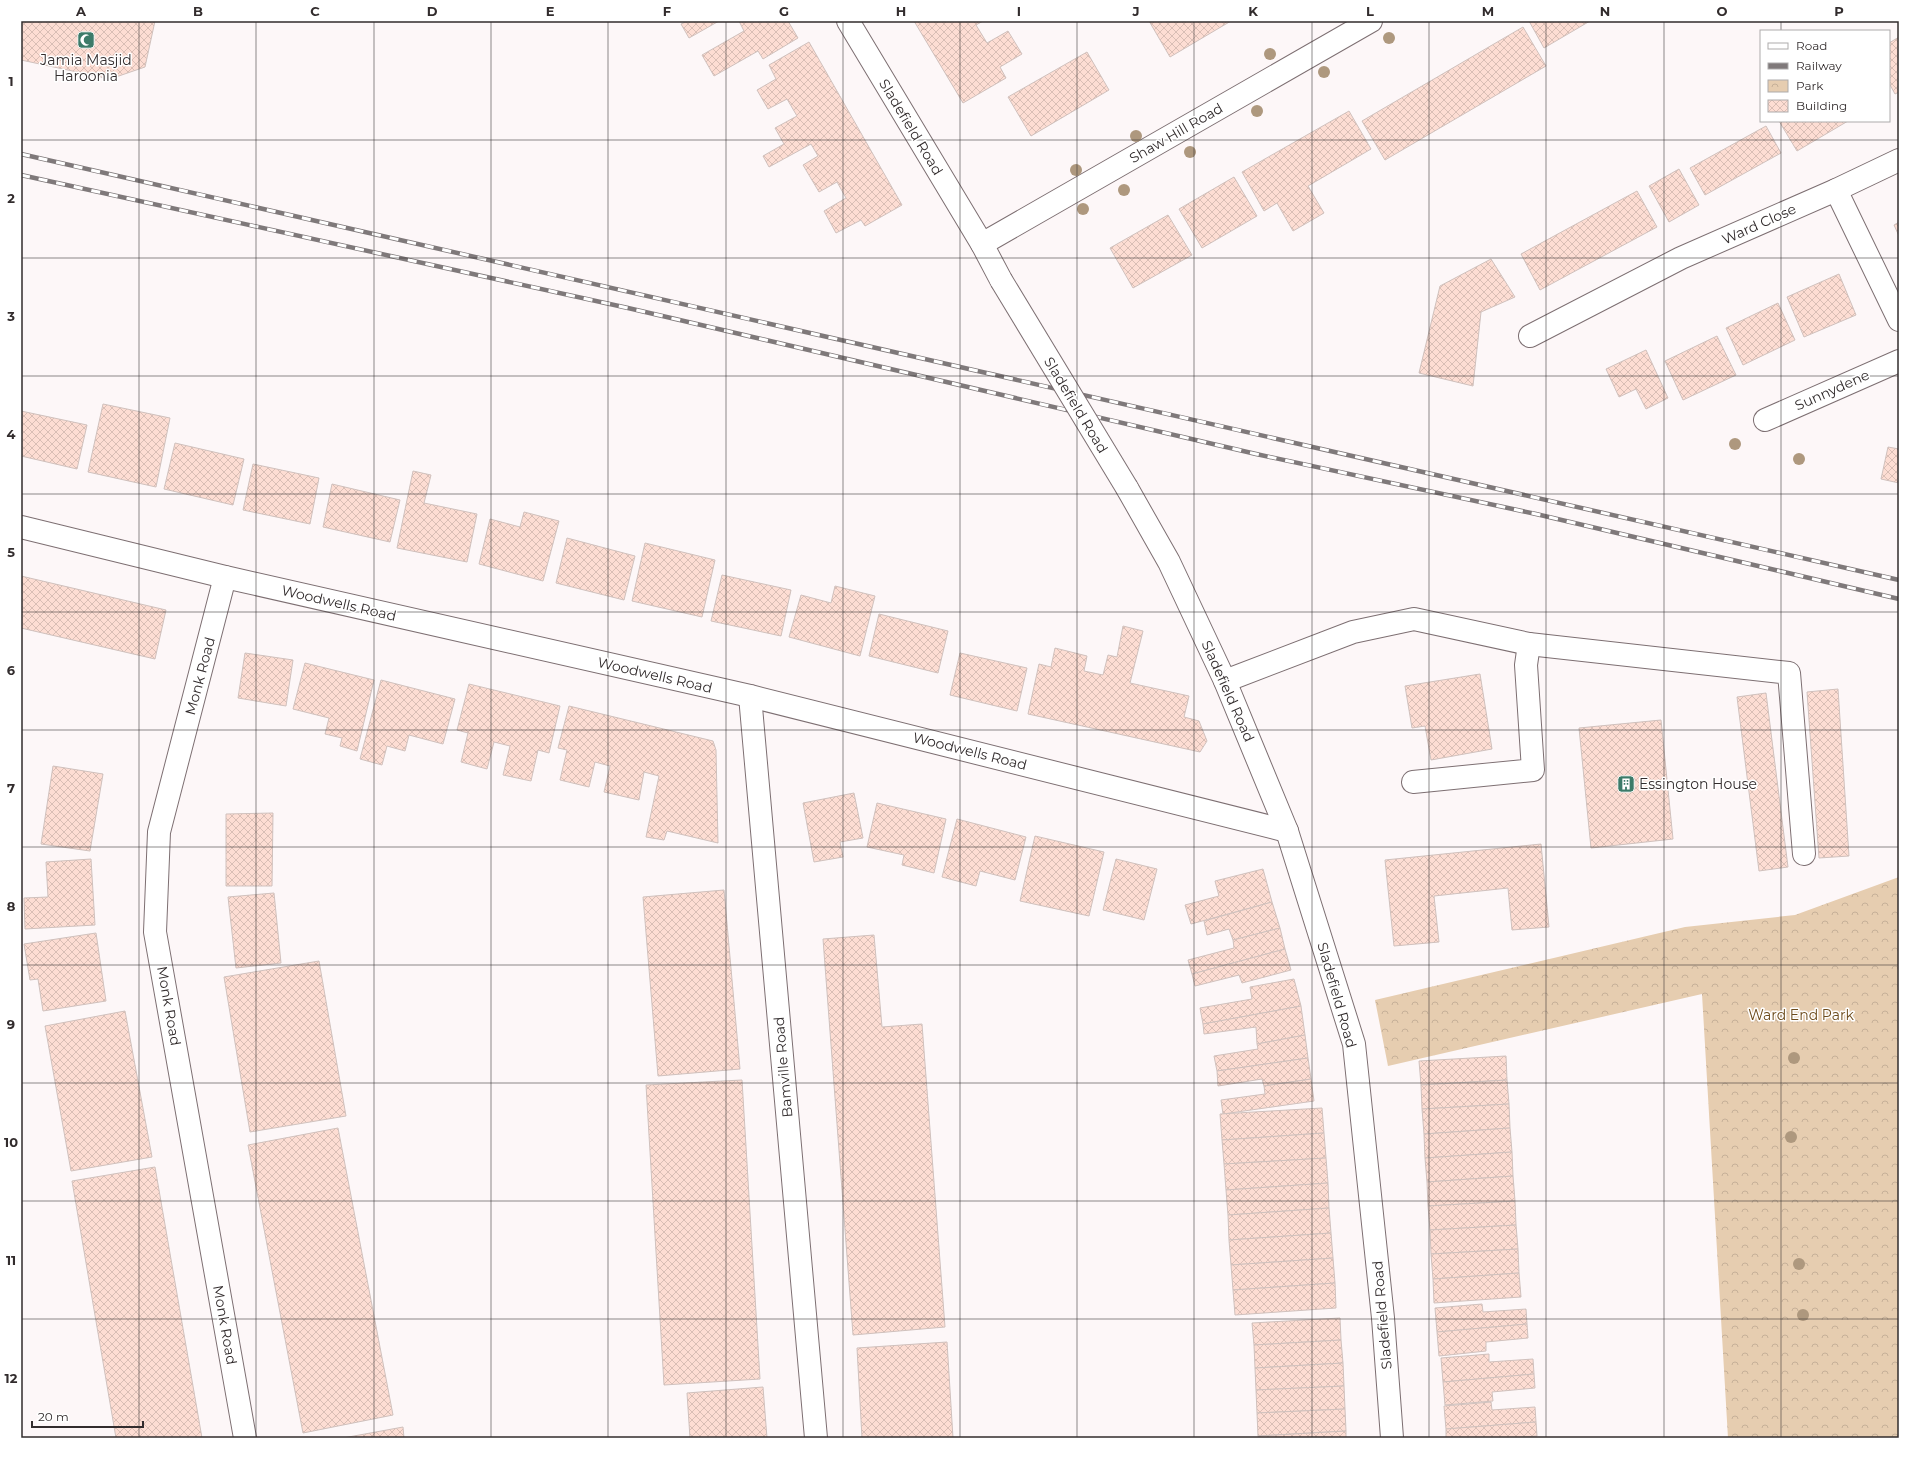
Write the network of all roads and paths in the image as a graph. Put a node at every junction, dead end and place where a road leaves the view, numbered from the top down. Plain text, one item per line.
1 (848, 21) edge
2 (1371, 21) edge
3 (1899, 160) edge
4 (1836, 190) junction
5 (982, 244) junction
6 (1899, 320) edge
7 (1530, 336) dead end
8 (1899, 361) edge
9 (1764, 420) dead end
10 (21, 527) edge
11 (225, 577) junction
12 (1529, 644) junction
13 (1225, 681) junction
14 (750, 696) junction
15 (1413, 782) dead end
16 (1287, 831) junction
17 (1804, 854) dead end
18 (245, 1438) edge
19 (816, 1438) edge
20 (1392, 1438) edge

1 - 5 street, Sladefield Road
2 - 5 street, Shaw Hill Road
3 - 4 street, Ward Close
4 - 6 street
4 - 7 street, Ward Close
5 - 13 street, Sladefield Road, bridge
8 - 9 street, Sunnydene
10 - 11 street, Woodwells Road
11 - 14 street, Woodwells Road
11 - 18 street, Monk Road
12 - 13 street
12 - 15 street
12 - 17 street
13 - 16 street, Sladefield Road
14 - 16 street, Woodwells Road
14 - 19 street, Bamville Road
16 - 20 street, Sladefield Road

